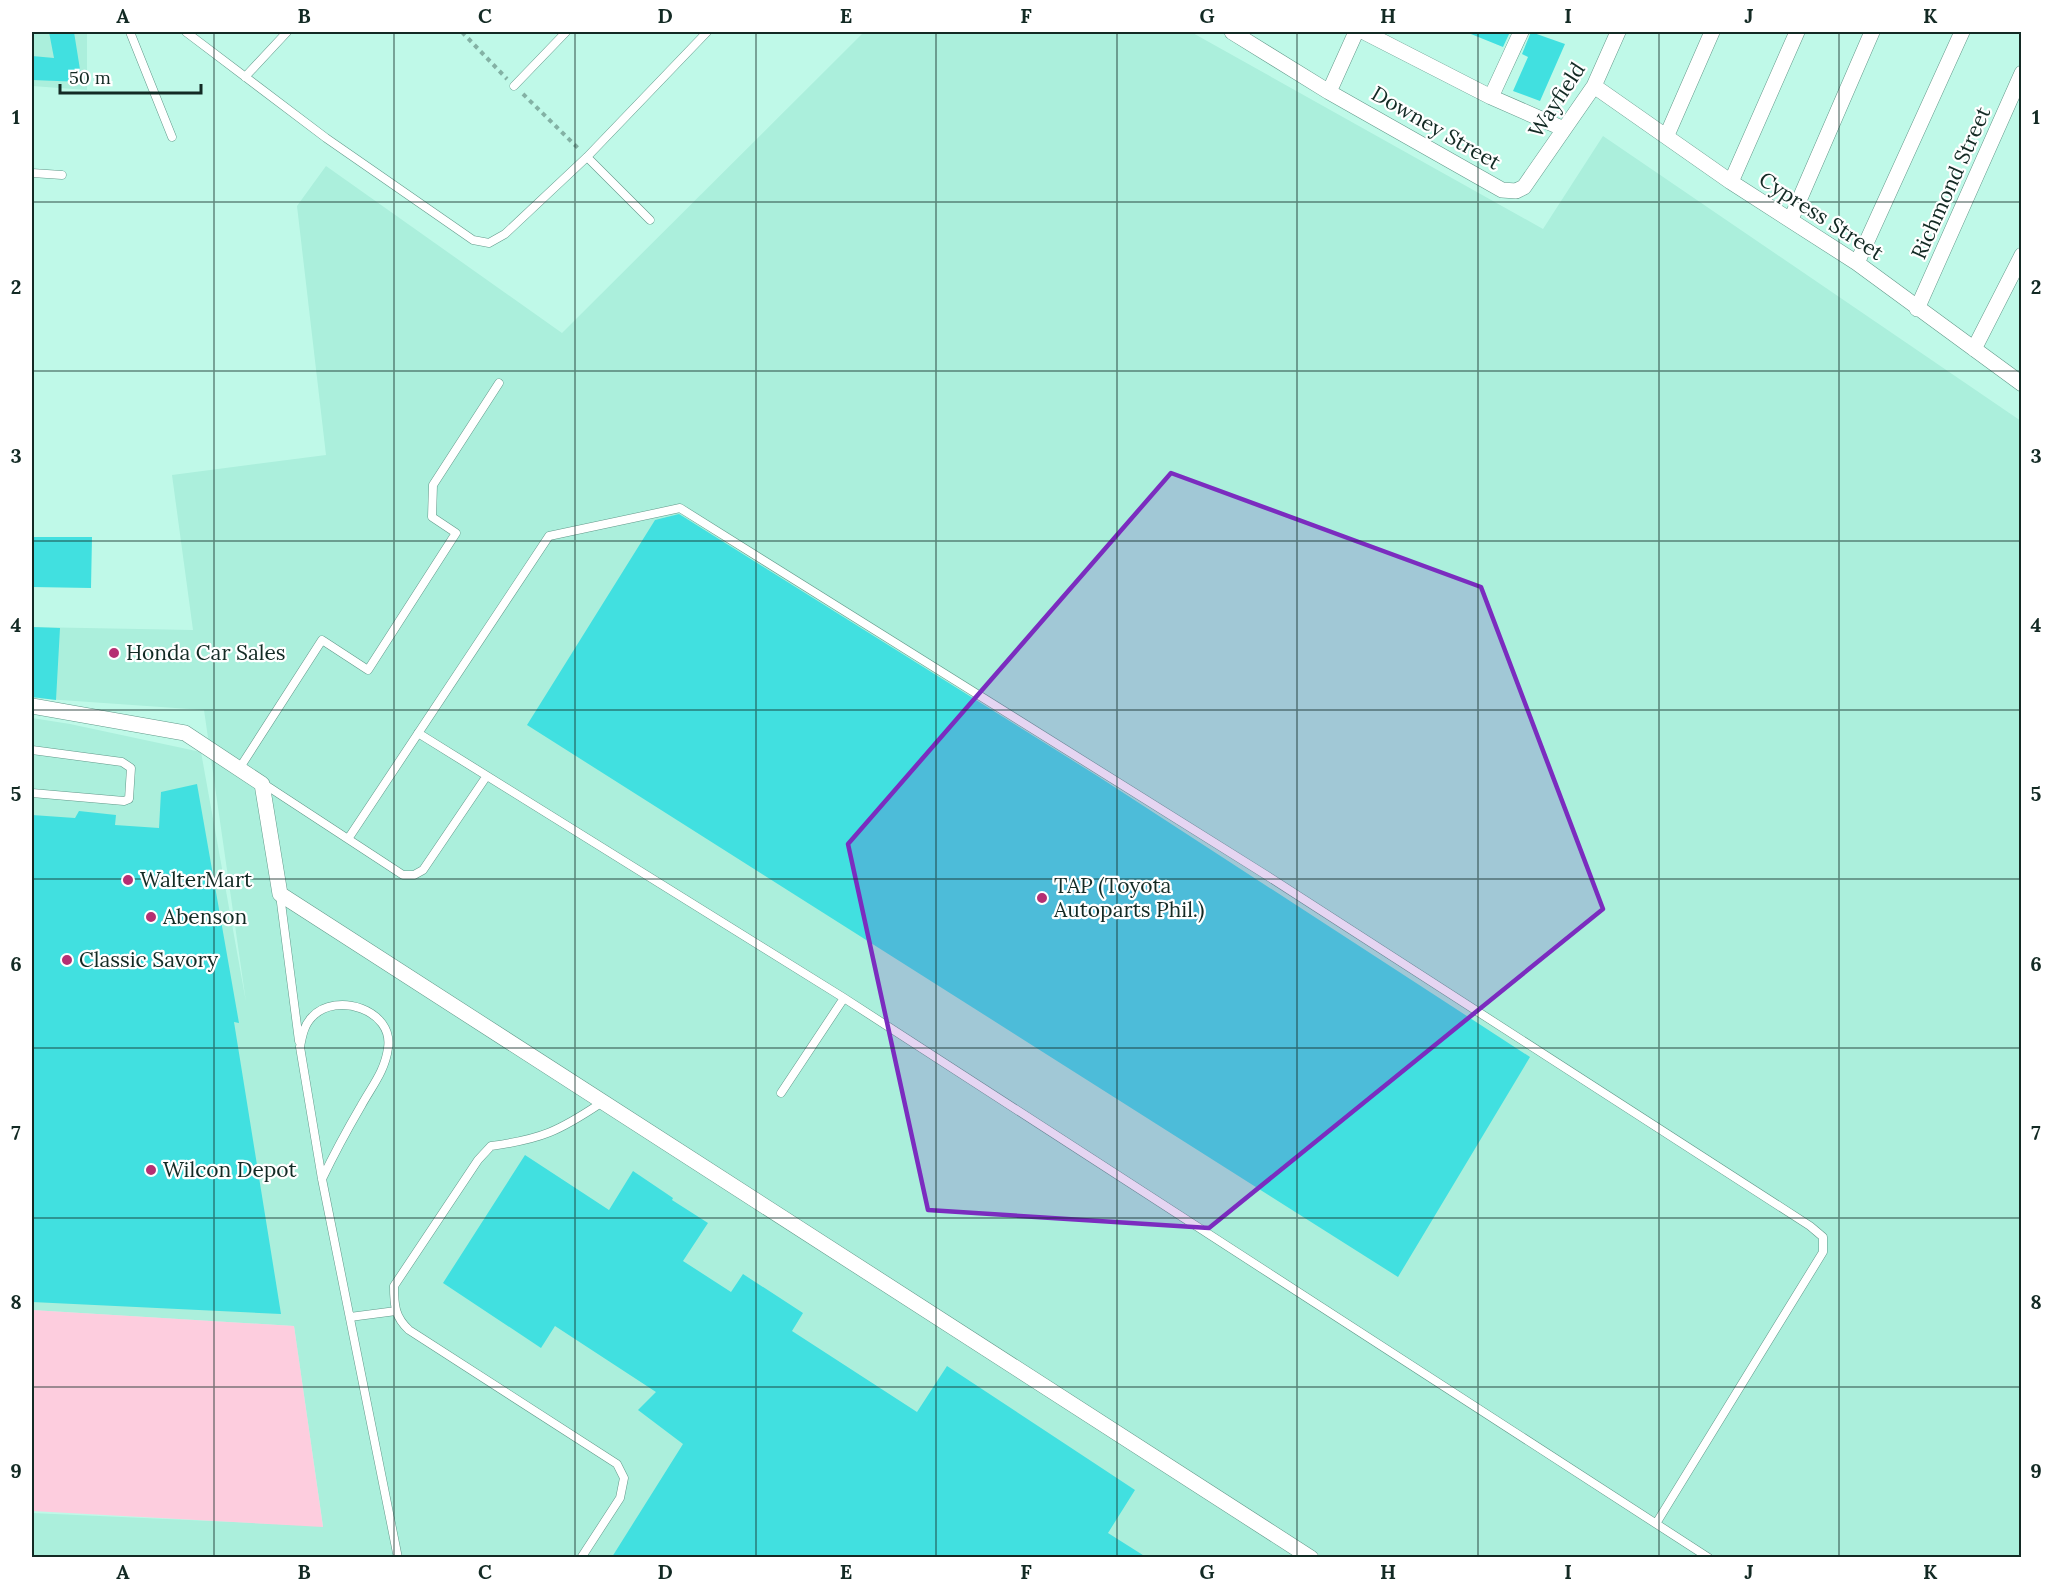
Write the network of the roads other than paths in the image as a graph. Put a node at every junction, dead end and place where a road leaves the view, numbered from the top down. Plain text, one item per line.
1 (130, 32) edge
2 (186, 32) edge
3 (287, 32) edge
4 (566, 32) edge
5 (707, 32) edge
6 (1232, 32) edge
7 (1356, 32) edge
8 (1364, 32) edge
9 (1521, 32) edge
10 (1618, 32) edge
11 (1712, 32) edge
12 (1797, 32) edge
13 (1872, 32) edge
14 (1962, 32) edge
15 (2022, 73) edge
16 (245, 77) junction
17 (514, 86) dead end
18 (1594, 86) junction
19 (1329, 92) junction
20 (1491, 97) junction
21 (1564, 129) junction
22 (1667, 135) junction
23 (172, 137) dead end
24 (587, 157) junction
25 (32, 173) edge
26 (62, 175) dead end
27 (1731, 182) junction
28 (1524, 186) joint
29 (1791, 219) junction
30 (650, 220) dead end
31 (2022, 255) edge
32 (1857, 263) junction
33 (1917, 309) junction
34 (1974, 349) junction
35 (499, 383) dead end
36 (2022, 384) edge
37 (32, 706) edge
38 (418, 733) junction
39 (32, 750) edge
40 (239, 769) junction
41 (486, 777) junction
42 (262, 784) junction
43 (32, 794) edge
44 (348, 840) junction
45 (280, 894) junction
46 (844, 998) junction
47 (300, 1047) junction
48 (780, 1093) dead end
49 (602, 1103) junction
50 (322, 1179) junction
51 (396, 1311) junction
52 (350, 1317) junction
53 (1657, 1522) junction
54 (398, 1557) edge
55 (582, 1557) edge
56 (1311, 1557) edge
57 (1709, 1557) edge

1 - 23 lane
2 - 16 lane
3 - 16 lane
4 - 17 lane
5 - 24 lane
6 - 19 street, Downey Street
7 - 19 street
8 - 20 street
9 - 20 street
10 - 18 street, Wayfield
11 - 22 street
12 - 27 street
13 - 29 street
14 - 32 street
15 - 33 street, Richmond Street
16 - 24 lane
18 - 21 street, Wayfield
18 - 22 street, Cypress Street
19 - 28 street, Downey Street
20 - 21 street
21 - 28 street, Wayfield
22 - 27 street, Cypress Street
24 - 30 lane
25 - 26 lane
27 - 29 street, Cypress Street
29 - 32 street, Cypress Street
31 - 34 street
32 - 33 street, Cypress Street
33 - 34 street, Cypress Street
34 - 36 street, Cypress Street
35 - 40 lane
37 - 40 street
38 - 41 lane
38 - 44 lane
38 - 53 lane
39 - 43 lane
40 - 42 street
41 - 44 lane
41 - 46 lane
42 - 44 lane
42 - 45 street
45 - 47 lane
45 - 49 street
46 - 48 lane
46 - 53 lane
47 - 50 lane
47 - 50 lane
49 - 51 lane
49 - 56 street
50 - 52 lane
51 - 52 lane
51 - 55 lane
52 - 54 lane
53 - 57 lane

